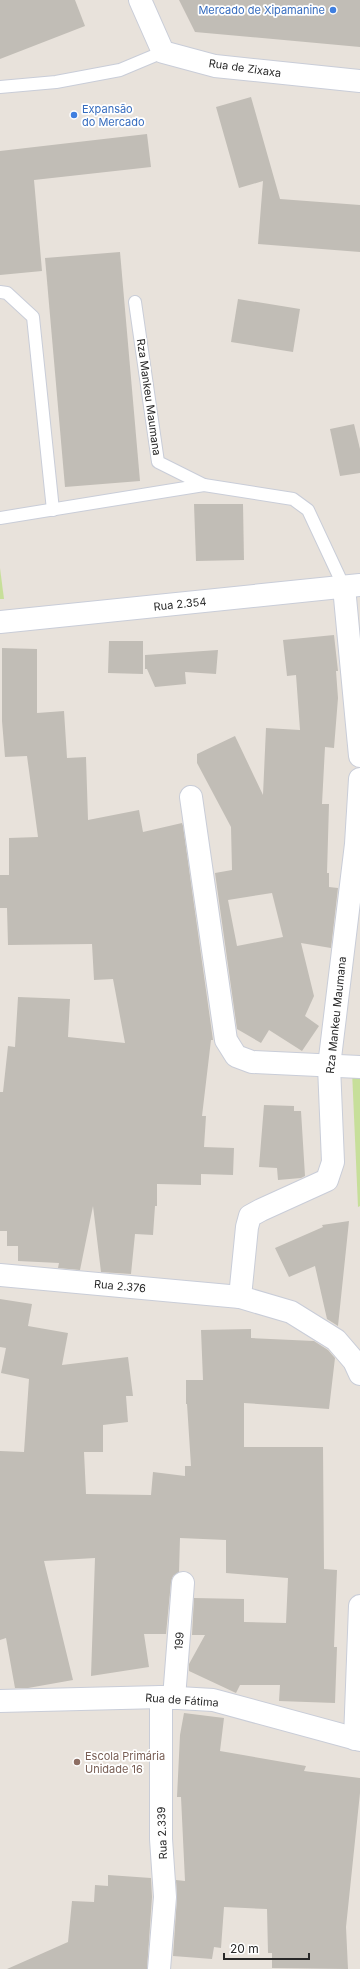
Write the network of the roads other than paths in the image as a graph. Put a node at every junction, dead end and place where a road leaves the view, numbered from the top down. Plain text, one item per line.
1 (140, 0) edge
2 (163, 52) junction
3 (360, 81) edge
4 (0, 87) edge
5 (0, 292) edge
6 (135, 302) dead end
7 (204, 485) junction
8 (53, 510) junction
9 (0, 518) edge
10 (352, 586) edge
11 (0, 622) edge
12 (360, 756) edge
13 (360, 778) edge
14 (191, 797) dead end
15 (329, 1066) junction
16 (360, 1067) edge
17 (0, 1275) edge
18 (240, 1297) junction
19 (360, 1374) edge
20 (183, 1583) dead end
21 (360, 1606) edge
22 (168, 1698) junction
23 (0, 1701) edge
24 (358, 1739) edge
25 (159, 1969) edge

1 - 2 street
2 - 3 street, Rua de Zixaxa
2 - 4 lane
5 - 8 lane
6 - 7 lane, Rza Mankeu Maumana
7 - 8 lane
7 - 10 lane, Rza Mankeu Maumana
8 - 9 lane
10 - 11 street, Rua 2.354
10 - 12 street, Rza Mankeu Maumana
13 - 15 street, Rza Mankeu Maumana
14 - 15 street
15 - 16 street
15 - 18 street, Rza Mankeu Maumana
17 - 18 street, Rua 2.376
18 - 19 street, Rua 2.376
20 - 22 street, 199 / 199
21 - 24 street
22 - 23 street, Rua de Fátima
22 - 24 street, Rua de Fátima
22 - 25 street, Rua 2.339

